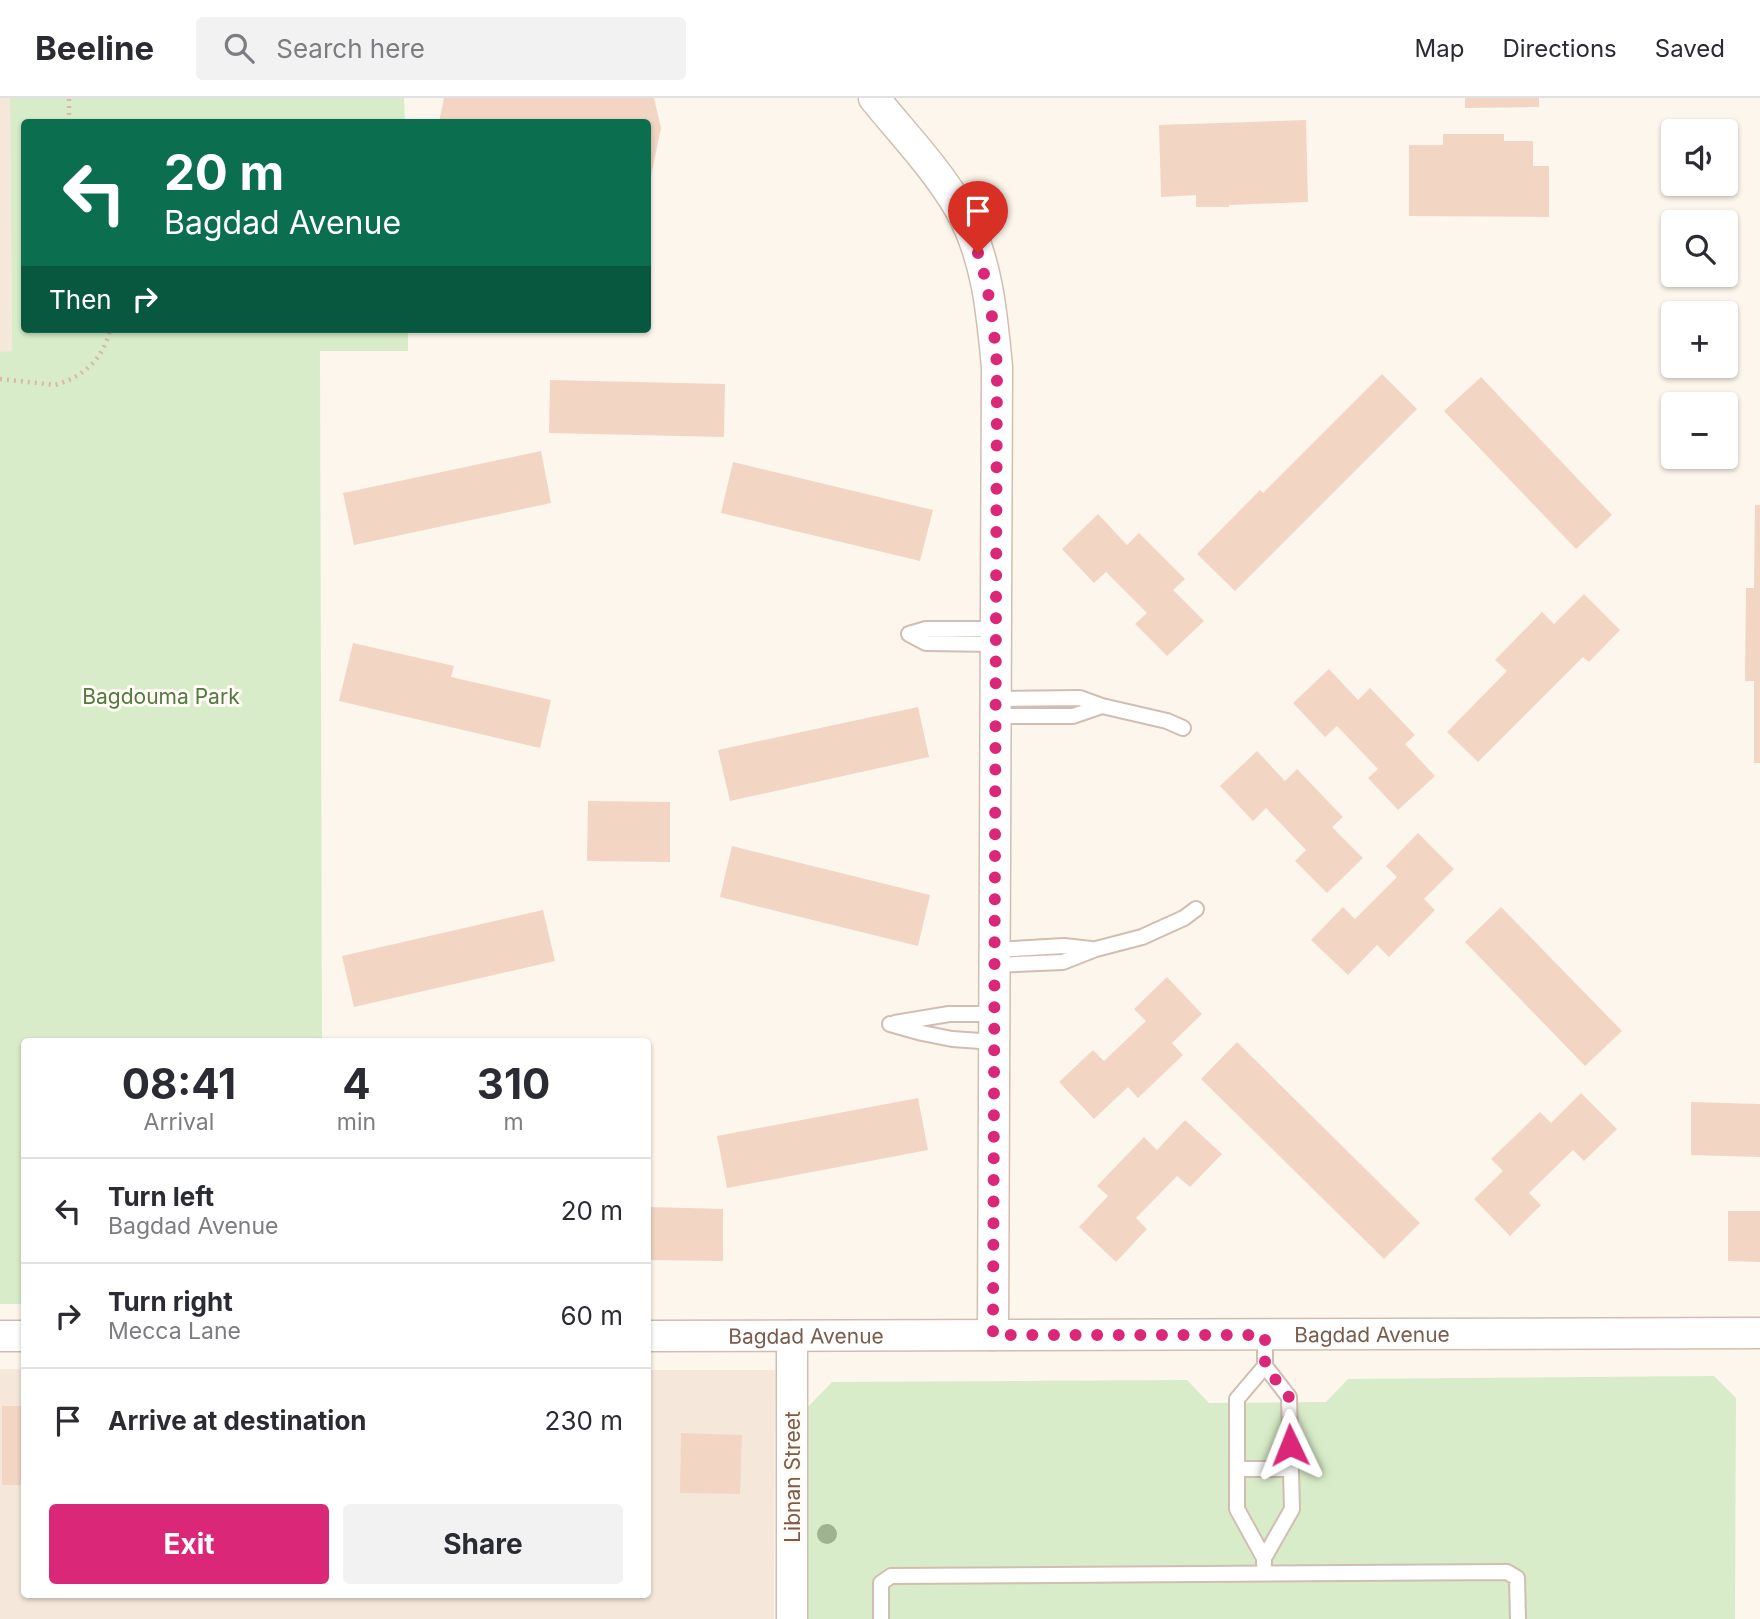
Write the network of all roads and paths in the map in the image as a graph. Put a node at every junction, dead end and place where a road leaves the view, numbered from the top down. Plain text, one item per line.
1 (69, 98) edge
2 (874, 98) edge
3 (69, 119) edge
4 (109, 333) edge
5 (0, 379) edge
6 (996, 636) junction
7 (996, 707) junction
8 (1183, 728) dead end
9 (1196, 909) dead end
10 (995, 958) junction
11 (995, 1028) junction
12 (1760, 1333) edge
13 (993, 1335) junction
14 (1265, 1335) junction
15 (0, 1336) edge
16 (21, 1336) edge
17 (651, 1336) edge
18 (792, 1336) junction
19 (1265, 1366) junction
20 (1237, 1469) junction
21 (1290, 1469) junction
22 (1264, 1558) junction
23 (1264, 1574) junction
24 (792, 1619) edge
25 (881, 1619) edge
26 (1518, 1619) edge

1 - 3 path
2 - 6 street
4 - 5 path
6 - 6 lane
6 - 7 street
7 - 8 lane
7 - 10 street
9 - 10 lane
10 - 11 street
11 - 11 lane
11 - 13 street
12 - 14 street, Bagdad Avenue
13 - 14 street, Bagdad Avenue
13 - 18 street, Bagdad Avenue
14 - 19 lane
15 - 16 street
17 - 18 street, Bagdad Avenue
18 - 24 street, Libnan Street
19 - 20 lane
19 - 21 lane
20 - 21 lane
20 - 22 lane
21 - 22 lane
22 - 23 lane
23 - 25 lane
23 - 26 lane

